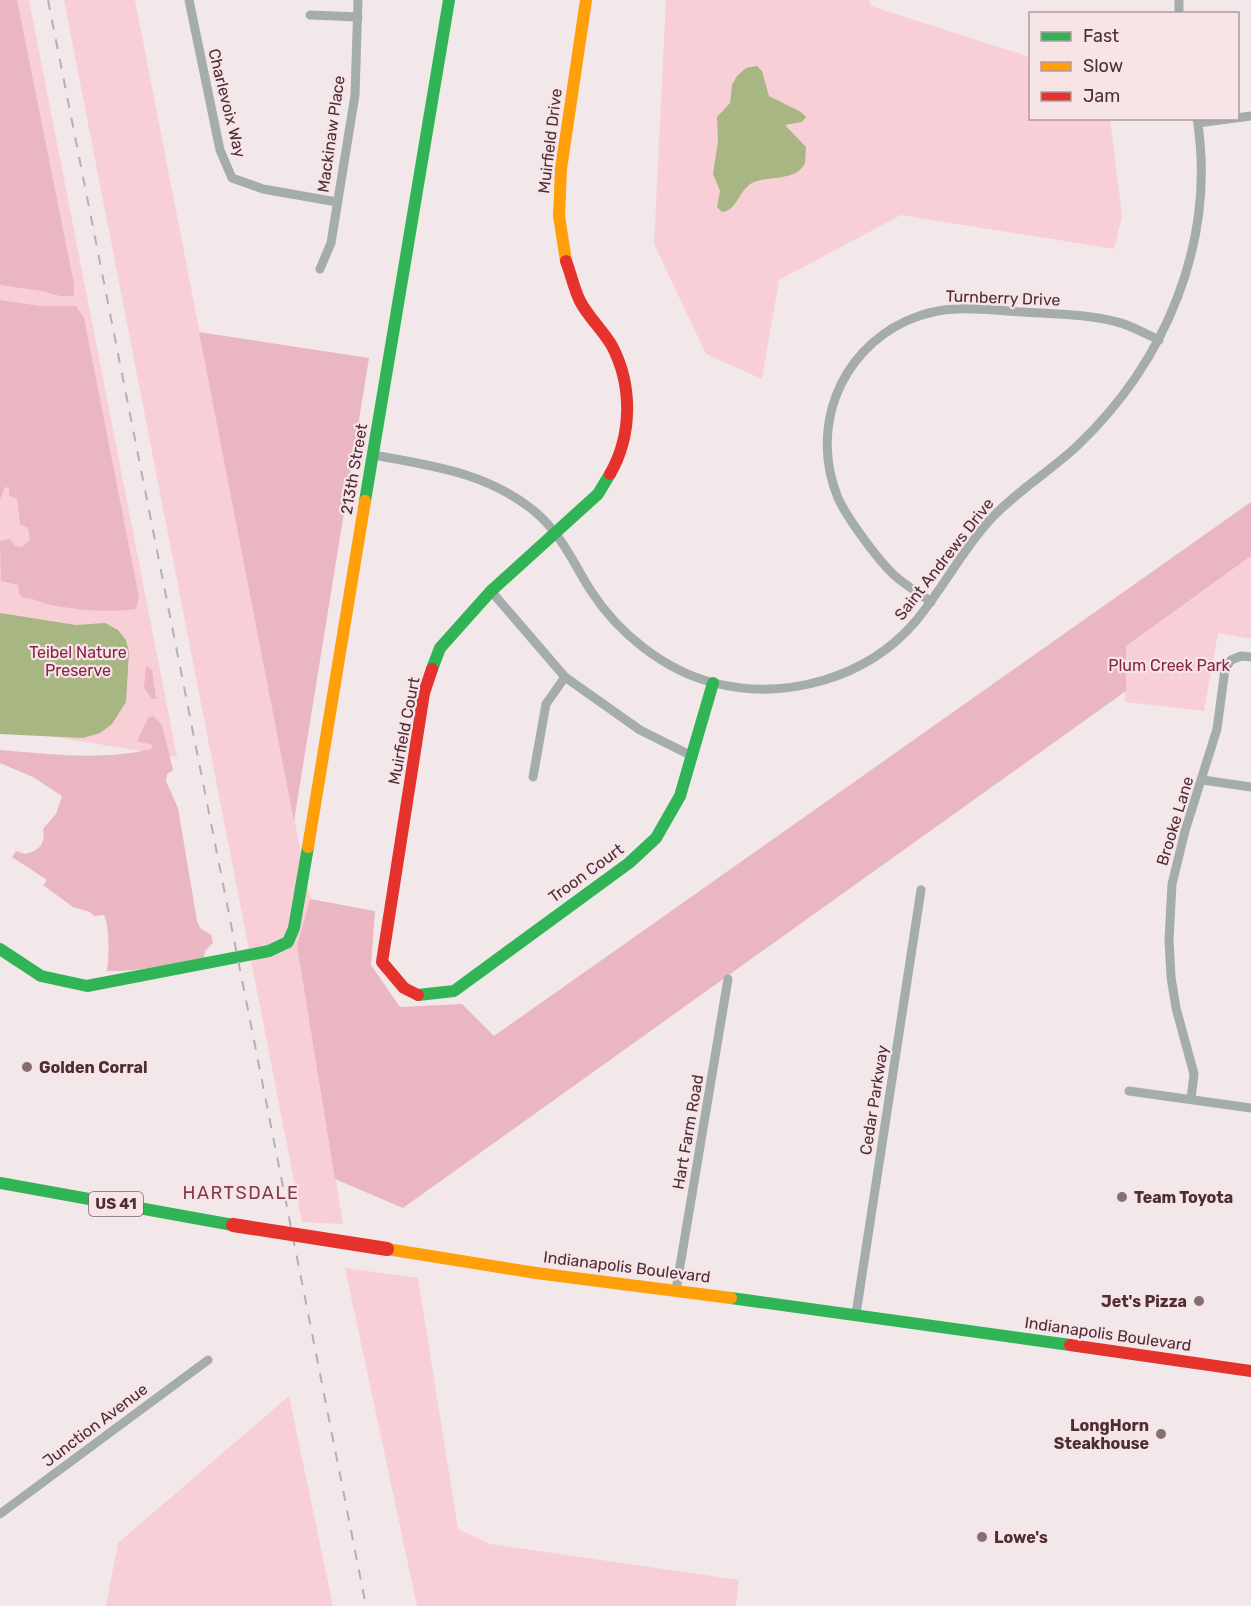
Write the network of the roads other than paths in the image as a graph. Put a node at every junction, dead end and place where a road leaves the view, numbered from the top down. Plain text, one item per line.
1 (189, 0) edge
2 (358, 0) edge
3 (449, 0) edge
4 (586, 0) edge
5 (310, 15) dead end
6 (358, 17) junction
7 (1198, 121) edge
8 (337, 202) junction
9 (320, 269) dead end
10 (1159, 340) junction
11 (374, 455) junction
12 (556, 534) junction
13 (491, 591) junction
14 (931, 602) junction
15 (1251, 657) edge
16 (565, 677) junction
17 (713, 683) junction
18 (692, 756) junction
19 (533, 777) dead end
20 (1203, 780) junction
21 (1251, 787) edge
22 (921, 890) dead end
23 (0, 949) edge
24 (393, 979) joint
25 (728, 979) dead end
26 (1129, 1091) dead end
27 (1191, 1099) junction
28 (1251, 1108) edge
29 (0, 1183) edge
30 (676, 1290) junction
31 (856, 1314) junction
32 (207, 1360) dead end
33 (1251, 1371) edge
34 (0, 1514) edge

1 - 8 street, Charlevoix Way
2 - 6 street, Mackinaw Place
3 - 11 main road, 213th Street
4 - 12 main road, Muirfield Drive
5 - 6 street
6 - 8 street, Mackinaw Place
7 - 10 street, Saint Andrews Drive
8 - 9 street, Mackinaw Place
10 - 14 street, Saint Andrews Drive
10 - 14 street, Turnberry Drive
11 - 12 street, Saint Andrews Drive
11 - 23 main road, 213th Street
12 - 13 main road, Muirfield Court
12 - 17 street, Saint Andrews Drive
13 - 16 street
13 - 24 main road, Muirfield Court
14 - 17 street, Saint Andrews Drive
15 - 20 street, Brooke Lane
16 - 18 street
16 - 19 street
17 - 18 main road, Troon Court
18 - 24 main road, Troon Court
20 - 21 street
20 - 27 street, Brooke Lane
22 - 31 street, Cedar Parkway
25 - 30 street, Hart Farm Road
26 - 27 street
27 - 28 street
29 - 30 main road, Indianapolis Boulevard / US 41, bridge
30 - 31 main road, Indianapolis Boulevard / US 41
31 - 33 main road, Indianapolis Boulevard / US 41
32 - 34 street, Junction Avenue

